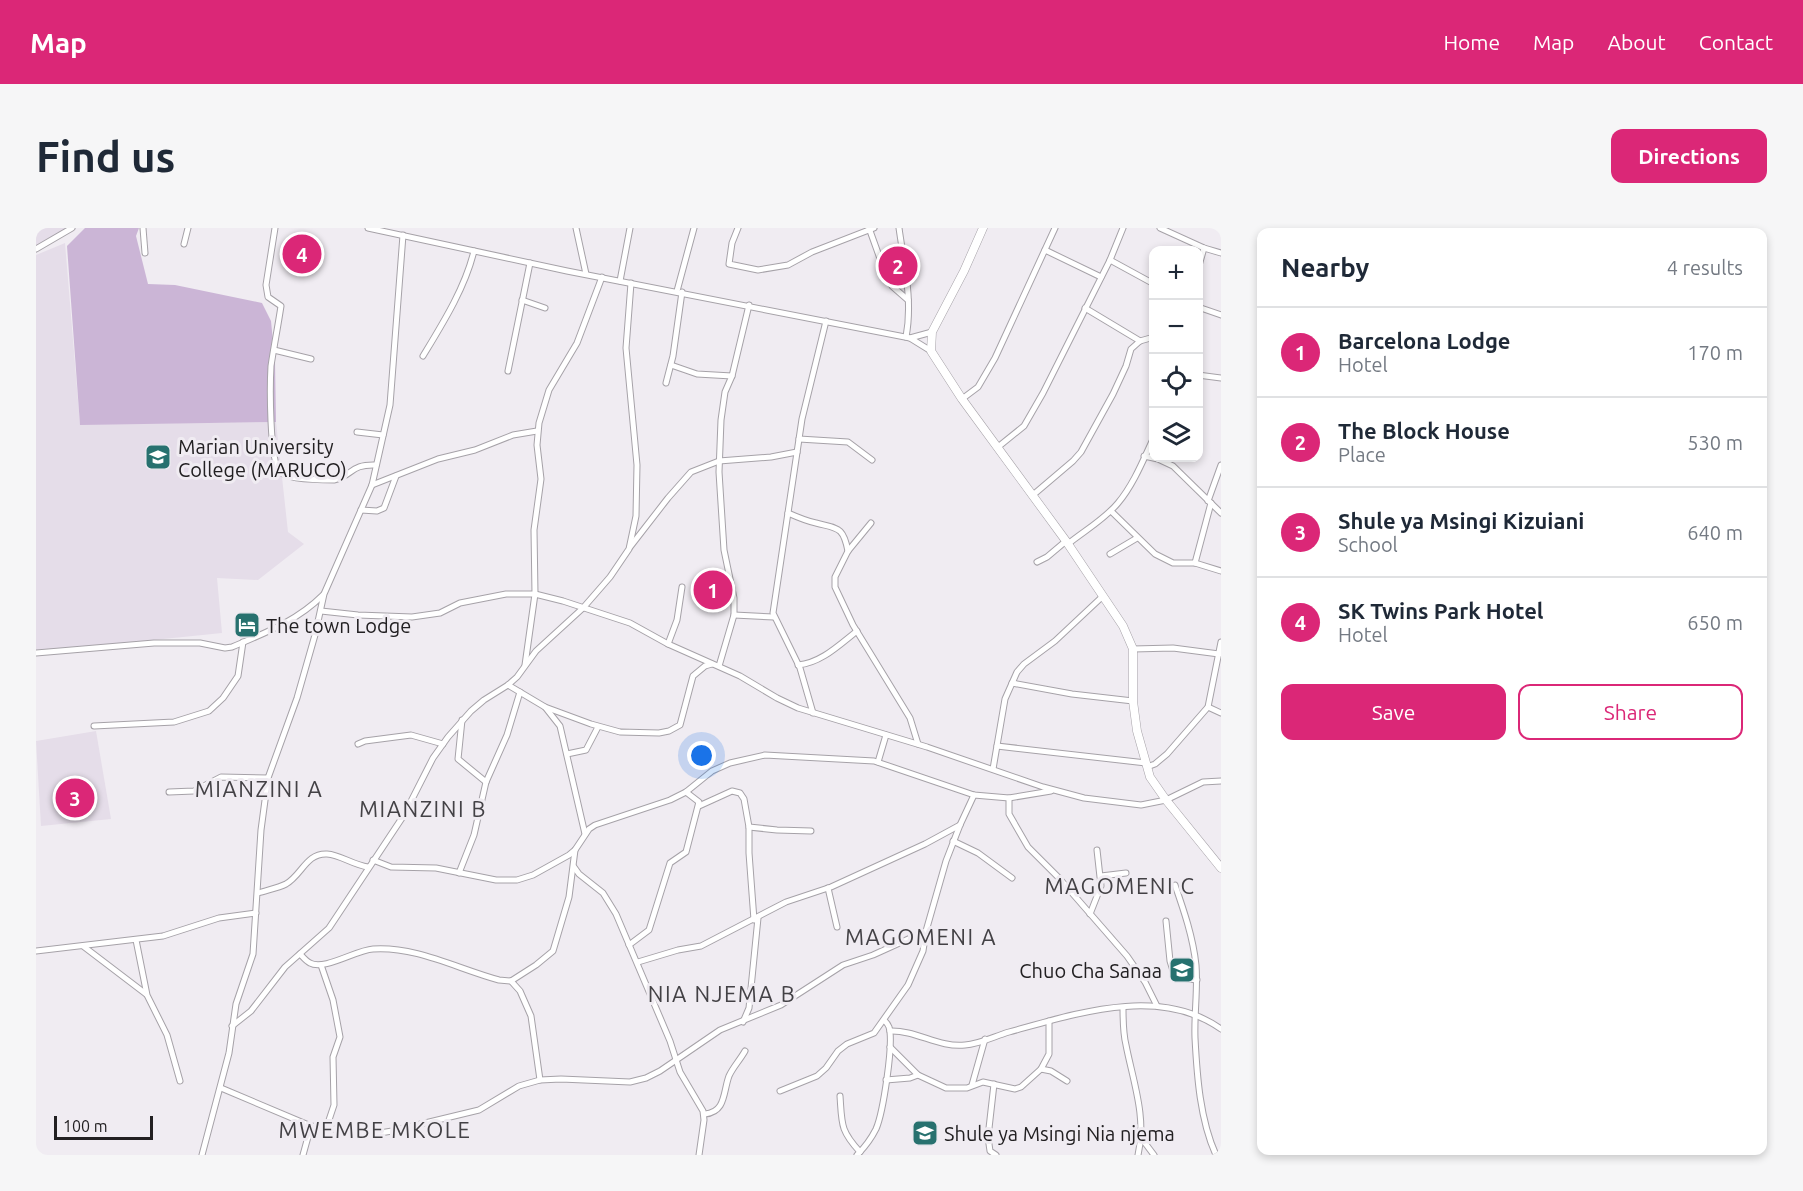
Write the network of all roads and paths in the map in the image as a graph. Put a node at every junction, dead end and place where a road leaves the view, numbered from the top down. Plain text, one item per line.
1 (72, 228) edge
2 (143, 228) edge
3 (188, 228) edge
4 (275, 228) edge
5 (368, 228) edge
6 (576, 228) edge
7 (630, 228) edge
8 (694, 228) edge
9 (738, 228) edge
10 (871, 228) edge
11 (899, 228) edge
12 (983, 228) edge
13 (1055, 228) edge
14 (1123, 228) edge
15 (1160, 228) edge
16 (395, 231) edge
17 (402, 235) junction
18 (184, 244) dead end
19 (1204, 248) junction
20 (36, 249) edge
21 (1045, 250) junction
22 (474, 251) junction
23 (1203, 251) edge
24 (145, 253) dead end
25 (1221, 253) edge
26 (1110, 260) junction
27 (530, 262) junction
28 (586, 274) junction
29 (602, 277) junction
30 (1101, 277) junction
31 (620, 281) junction
32 (1149, 281) edge
33 (631, 283) junction
34 (680, 292) junction
35 (522, 300) junction
36 (908, 300) junction
37 (749, 306) junction
38 (545, 308) dead end
39 (1085, 308) junction
40 (1203, 309) edge
41 (1221, 315) edge
42 (826, 321) junction
43 (932, 332) junction
44 (908, 337) junction
45 (1149, 338) edge
46 (1140, 341) junction
47 (274, 350) junction
48 (931, 351) junction
49 (423, 356) dead end
50 (311, 358) dead end
51 (671, 365) junction
52 (507, 371) dead end
53 (732, 376) junction
54 (1203, 376) edge
55 (1221, 378) edge
56 (666, 383) dead end
57 (962, 399) junction
58 (537, 431) junction
59 (357, 432) dead end
60 (383, 435) junction
61 (799, 439) junction
62 (1149, 446) edge
63 (998, 447) junction
64 (797, 452) junction
65 (1144, 456) junction
66 (872, 460) dead end
67 (719, 461) junction
68 (376, 465) junction
69 (1221, 465) edge
70 (396, 476) junction
71 (372, 485) junction
72 (1033, 495) junction
73 (1209, 502) junction
74 (361, 510) junction
75 (1111, 511) junction
76 (788, 513) junction
77 (1221, 513) edge
78 (871, 524) dead end
79 (1137, 538) junction
80 (1067, 543) junction
81 (629, 549) junction
82 (848, 551) junction
83 (1110, 554) dead end
84 (1036, 562) dead end
85 (1195, 563) junction
86 (1221, 571) edge
87 (729, 576) junction
88 (713, 578) dead end
89 (682, 587) dead end
90 (324, 594) junction
91 (535, 594) junction
92 (1103, 596) junction
93 (583, 608) junction
94 (321, 611) junction
95 (734, 615) junction
96 (774, 617) junction
97 (857, 632) junction
98 (243, 642) junction
99 (1221, 642) edge
100 (668, 644) junction
101 (1133, 649) junction
102 (36, 653) edge
103 (1220, 654) edge
104 (525, 665) junction
105 (716, 665) junction
106 (798, 665) junction
107 (1012, 683) junction
108 (508, 685) junction
109 (520, 692) junction
110 (1133, 701) junction
111 (545, 707) junction
112 (1208, 707) junction
113 (813, 713) junction
114 (1221, 713) edge
115 (462, 720) junction
116 (94, 726) dead end
117 (598, 727) junction
118 (886, 735) junction
119 (358, 744) dead end
120 (442, 744) junction
121 (918, 744) junction
122 (997, 746) junction
123 (567, 754) junction
124 (878, 762) junction
125 (1147, 765) junction
126 (993, 769) junction
127 (268, 778) junction
128 (1221, 781) edge
129 (486, 782) junction
130 (1054, 790) junction
131 (169, 792) dead end
132 (686, 792) junction
133 (974, 795) junction
134 (1009, 798) junction
135 (1166, 800) junction
136 (699, 806) junction
137 (960, 825) junction
138 (749, 827) junction
139 (811, 831) dead end
140 (585, 834) junction
141 (953, 841) junction
142 (575, 850) junction
143 (1097, 850) dead end
144 (373, 860) junction
145 (368, 867) junction
146 (574, 867) junction
147 (1221, 868) edge
148 (459, 873) junction
149 (1126, 873) dead end
150 (1101, 876) junction
151 (1012, 878) dead end
152 (1175, 885) dead end
153 (828, 888) junction
154 (258, 892) junction
155 (256, 913) junction
156 (1090, 914) junction
157 (756, 919) junction
158 (1166, 921) dead end
159 (837, 927) dead end
160 (926, 931) junction
161 (136, 940) junction
162 (629, 945) junction
163 (83, 946) junction
164 (36, 951) edge
165 (300, 954) junction
166 (638, 962) junction
167 (321, 965) junction
168 (1197, 980) junction
169 (512, 981) junction
170 (147, 995) junction
171 (1157, 1006) junction
172 (1123, 1008) junction
173 (1195, 1015) junction
174 (884, 1020) junction
175 (1049, 1021) junction
176 (743, 1022) junction
177 (232, 1026) junction
178 (1221, 1029) edge
179 (890, 1031) junction
180 (985, 1040) junction
181 (890, 1047) junction
182 (745, 1051) dead end
183 (676, 1060) junction
184 (1041, 1069) junction
185 (918, 1075) junction
186 (540, 1080) junction
187 (886, 1080) junction
188 (180, 1081) dead end
189 (1067, 1081) dead end
190 (994, 1084) junction
191 (972, 1085) junction
192 (221, 1088) junction
193 (780, 1091) dead end
194 (840, 1096) dead end
195 (705, 1114) junction
196 (311, 1126) junction
197 (326, 1129) junction
198 (1142, 1139) junction
199 (203, 1152) edge
200 (859, 1154) edge
201 (208, 1155) edge
202 (303, 1155) edge
203 (699, 1155) edge
204 (996, 1155) edge
205 (1138, 1155) edge
206 (1154, 1155) edge
207 (1216, 1155) edge

1 - 20 street
2 - 24 street
3 - 18 street
4 - 47 street
5 - 16 street
6 - 28 street
7 - 31 street
8 - 34 street
9 - 10 street
10 - 36 street
11 - 36 street
12 - 43 main road
13 - 21 street
14 - 26 street
15 - 19 street
16 - 17 street
17 - 22 street
17 - 60 street
19 - 23 street
19 - 25 street
21 - 30 street
21 - 57 street
22 - 27 street
22 - 49 street
26 - 30 street
26 - 32 street
27 - 28 street
27 - 35 street
28 - 29 street
29 - 31 street
29 - 58 street
30 - 39 street
31 - 33 street
33 - 34 street
33 - 81 street
34 - 37 street
34 - 51 street
35 - 38 street
35 - 52 street
36 - 44 street
37 - 42 street
37 - 53 street
39 - 46 street
39 - 63 street
40 - 41 street
42 - 44 street
42 - 61 street
43 - 44 street
43 - 48 main road
44 - 48 street
45 - 46 street
46 - 72 street
47 - 50 street
47 - 68 street
48 - 57 main road
51 - 53 street
51 - 56 street
53 - 67 street
54 - 55 street
57 - 63 main road
58 - 70 street
58 - 91 street
59 - 60 street
60 - 68 street
61 - 64 street
61 - 66 street
62 - 65 street
63 - 72 main road
64 - 67 street
64 - 76 street
65 - 73 street
65 - 75 street
67 - 81 street
67 - 87 street
68 - 71 street
69 - 73 street
70 - 71 street
70 - 74 street
71 - 74 street
72 - 80 main road
73 - 77 street
73 - 85 street
74 - 90 street
75 - 79 street
75 - 80 street
76 - 82 street
76 - 96 street
78 - 82 street
79 - 83 street
79 - 85 street
80 - 84 street
80 - 92 main road
81 - 93 street
82 - 97 street
85 - 86 street
87 - 88 street
87 - 95 street
89 - 100 street
90 - 94 street
90 - 98 street
91 - 93 street
91 - 94 street
91 - 104 street
92 - 101 main road
92 - 107 street
93 - 100 street
93 - 104 street
94 - 127 street
95 - 96 street
95 - 105 street
96 - 106 street
97 - 106 street
97 - 121 street
98 - 102 street
98 - 116 street
99 - 103 street
100 - 105 street
101 - 103 street
101 - 110 main road
103 - 112 street
104 - 108 street
105 - 113 street
105 - 117 street
106 - 113 street
107 - 110 street
107 - 122 street
108 - 109 street
108 - 115 street
109 - 111 street
109 - 129 street
110 - 125 main road
111 - 117 street
111 - 123 street
112 - 114 street
112 - 125 street
113 - 118 street
115 - 120 street
115 - 129 street
117 - 123 street
118 - 121 street
118 - 124 street
119 - 120 street
120 - 144 street
121 - 126 street
122 - 125 street
122 - 126 street
123 - 140 street
124 - 132 street
124 - 133 street
125 - 135 main road
126 - 130 street
127 - 131 street
127 - 154 street
128 - 135 street
129 - 148 street
130 - 134 street
130 - 135 street
132 - 136 street
132 - 140 street
133 - 134 street
133 - 137 street
134 - 156 street
135 - 147 main road
136 - 138 street
136 - 162 street
137 - 141 street
137 - 153 street
138 - 139 street
138 - 157 street
140 - 142 street
141 - 151 street
141 - 160 street
142 - 146 street
142 - 148 street
143 - 150 street
144 - 145 street
144 - 148 street
145 - 154 street
145 - 165 street
146 - 162 street
146 - 169 street
149 - 150 street
150 - 156 street
152 - 168 street
153 - 157 street
153 - 159 street
154 - 155 street
155 - 161 street
155 - 177 street
156 - 171 street
157 - 166 street
157 - 176 street
158 - 168 street
160 - 174 street
160 - 176 street
161 - 163 street
161 - 170 street
162 - 166 street
163 - 164 street
163 - 170 street
165 - 167 street
165 - 177 street
166 - 183 street
167 - 169 street
167 - 197 street
168 - 173 street
169 - 186 street
170 - 188 street
171 - 172 street
171 - 173 street
172 - 175 street
172 - 198 street
173 - 178 street
173 - 207 street
174 - 179 street
174 - 193 street
175 - 180 street
175 - 184 street
176 - 183 street
177 - 192 street
179 - 180 street
179 - 181 street
180 - 191 street
181 - 185 street
181 - 187 street
182 - 195 street
183 - 186 street
183 - 195 street
184 - 189 street
184 - 190 street
185 - 187 street
185 - 191 street
186 - 197 street
187 - 200 street
190 - 191 street
190 - 204 street
192 - 196 street
192 - 199 street
194 - 200 street
195 - 203 street
196 - 197 street
196 - 202 street
198 - 205 street
198 - 206 street
199 - 201 street

